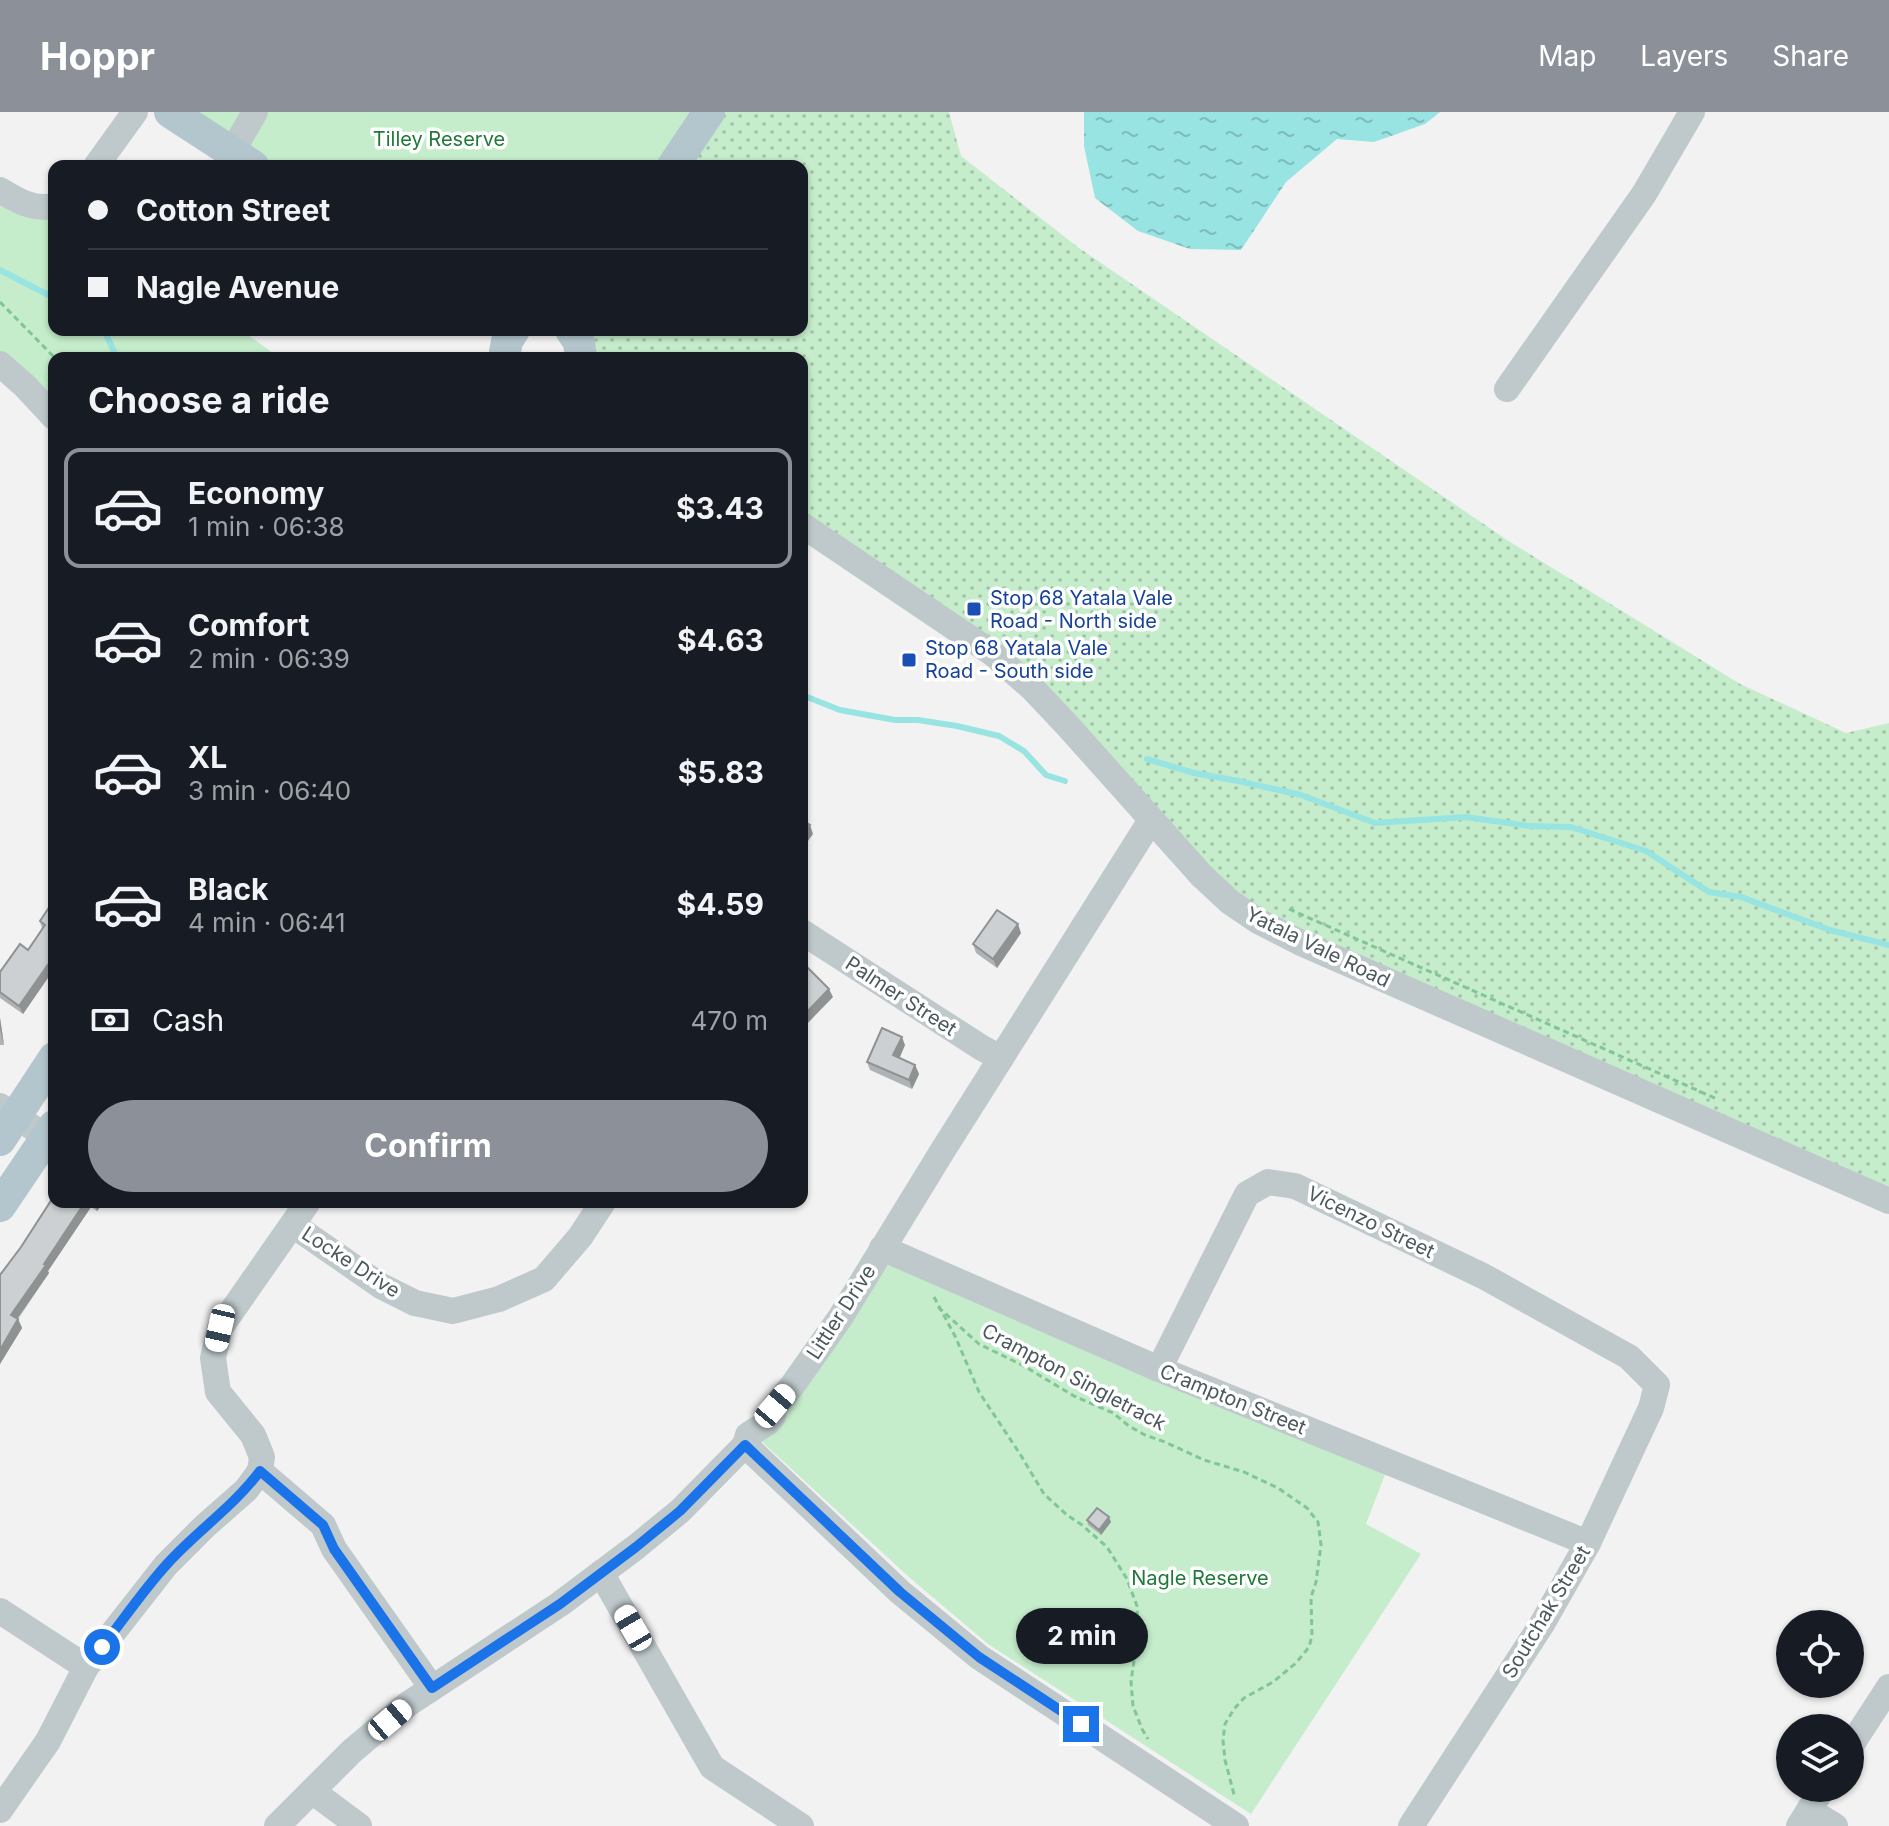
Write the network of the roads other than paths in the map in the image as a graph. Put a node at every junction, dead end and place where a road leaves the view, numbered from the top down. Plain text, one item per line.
1 (135, 112) edge
2 (170, 112) edge
3 (255, 112) edge
4 (709, 112) edge
5 (1692, 112) edge
6 (243, 159) edge
7 (100, 160) edge
8 (677, 160) edge
9 (0, 190) edge
10 (48, 207) edge
11 (0, 364) edge
12 (1507, 389) dead end
13 (48, 411) edge
14 (808, 529) edge
15 (1151, 820) junction
16 (808, 936) edge
17 (1001, 1058) junction
18 (48, 1066) edge
19 (5, 1121) edge
20 (48, 1131) edge
21 (48, 1134) edge
22 (1889, 1201) edge
23 (0, 1206) edge
24 (304, 1208) edge
25 (599, 1208) edge
26 (293, 1225) junction
27 (882, 1248) junction
28 (1159, 1369) junction
29 (1657, 1385) joint
30 (745, 1445) junction
31 (260, 1471) junction
32 (1588, 1543) junction
33 (601, 1573) junction
34 (0, 1611) edge
35 (86, 1667) junction
36 (1889, 1687) edge
37 (432, 1688) junction
38 (1864, 1725) edge
39 (312, 1791) junction
40 (1810, 1808) edge
41 (0, 1810) edge
42 (277, 1826) edge
43 (359, 1826) edge
44 (801, 1826) edge
45 (1236, 1826) edge
46 (1411, 1826) edge
47 (1835, 1826) edge

1 - 7 street
2 - 6 main road
3 - 6 street
4 - 8 main road
5 - 12 street
9 - 10 street
11 - 13 street
14 - 15 street, Yatala Vale Road
15 - 17 street, Littler Drive
15 - 22 street, Yatala Vale Road
16 - 17 street, Palmer Street
17 - 27 street, Littler Drive
18 - 19 main road
19 - 20 street
21 - 23 main road
24 - 26 street
25 - 26 street, Locke Drive
26 - 31 street
27 - 28 street, Crampton Street
27 - 30 street, Littler Drive
28 - 29 street, Vicenzo Street
28 - 32 street, Crampton Street
29 - 32 street, Soutchak Street
30 - 33 street, Littler Drive
30 - 45 street
31 - 35 street
31 - 37 street
32 - 46 street, Soutchak Street
33 - 37 street, Littler Drive
33 - 44 street
34 - 35 street
35 - 41 street
36 - 38 street
37 - 39 street, Littler Drive
39 - 42 street, Littler Drive
39 - 43 street
40 - 47 street

